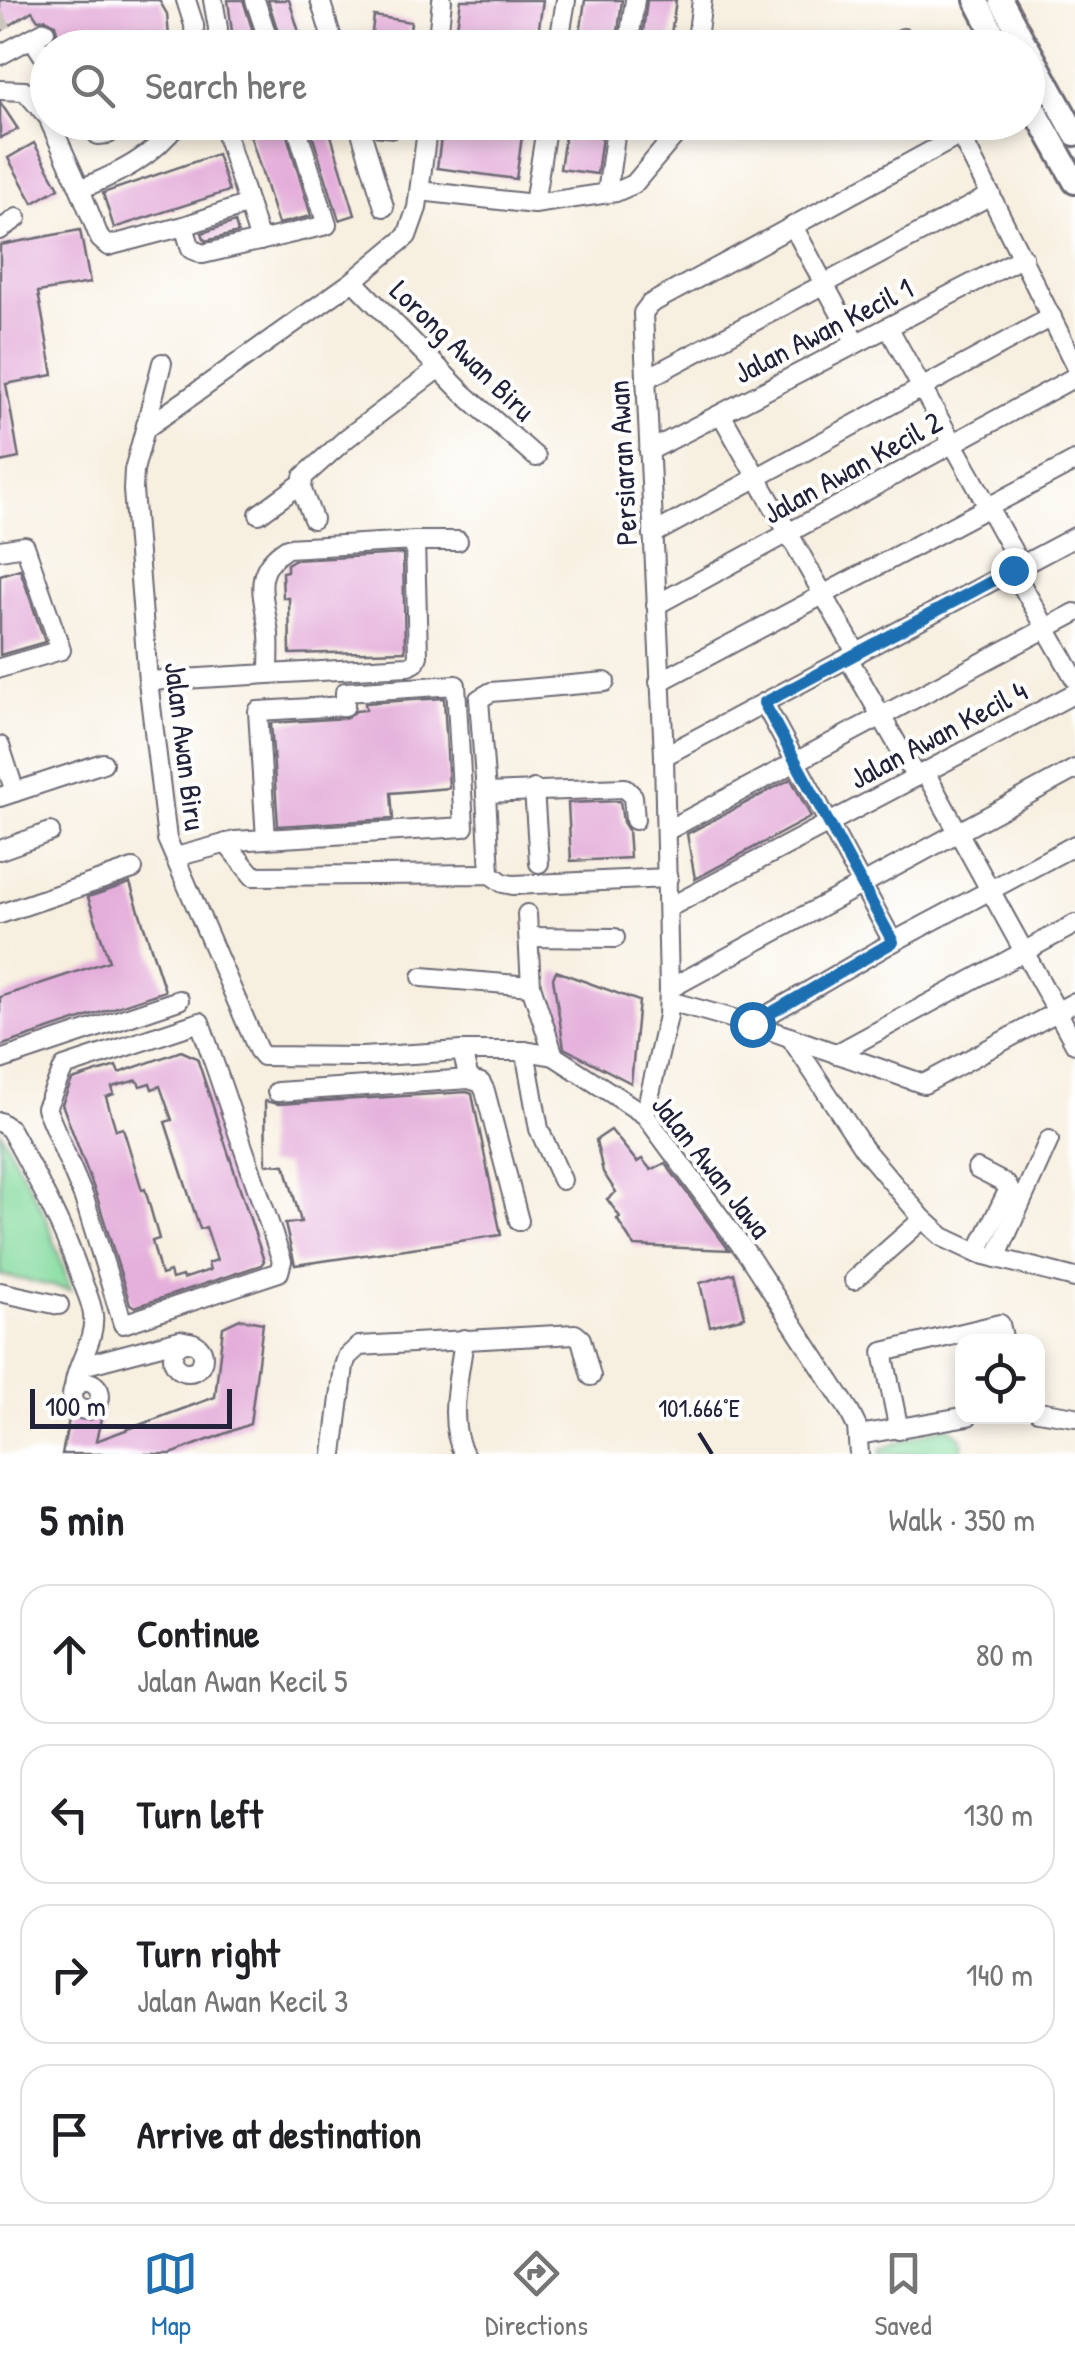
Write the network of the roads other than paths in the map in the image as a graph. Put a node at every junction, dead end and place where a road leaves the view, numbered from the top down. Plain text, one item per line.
1 (186, 0) edge
2 (212, 0) edge
3 (255, 0) edge
4 (320, 0) edge
5 (566, 0) edge
6 (635, 0) edge
7 (702, 0) edge
8 (976, 0) edge
9 (1001, 0) edge
10 (438, 2) edge
11 (194, 30) edge
12 (218, 30) edge
13 (265, 30) edge
14 (329, 30) edge
15 (437, 30) edge
16 (561, 30) edge
17 (631, 30) edge
18 (698, 30) edge
19 (992, 30) edge
20 (1017, 30) edge
21 (30, 39) edge
22 (0, 54) edge
23 (0, 90) edge
24 (30, 97) edge
25 (1045, 100) edge
26 (1045, 109) edge
27 (1075, 134) edge
28 (58, 140) edge
29 (166, 140) edge
30 (228, 140) edge
31 (301, 140) edge
32 (364, 140) edge
33 (426, 140) edge
34 (544, 140) edge
35 (614, 140) edge
36 (671, 140) edge
37 (939, 140) edge
38 (964, 140) edge
39 (1075, 182) edge
40 (80, 188) junction
41 (420, 191) junction
42 (607, 194) junction
43 (991, 194) junction
44 (248, 204) junction
45 (534, 204) junction
46 (384, 207) dead end
47 (18, 218) dead end
48 (184, 226) junction
49 (794, 226) junction
50 (0, 230) edge
51 (260, 241) junction
52 (1023, 257) junction
53 (353, 281) junction
54 (824, 284) junction
55 (1052, 317) junction
56 (888, 326) junction
57 (856, 343) junction
58 (162, 363) dead end
59 (1075, 365) edge
60 (438, 368) junction
61 (1075, 377) edge
62 (646, 379) junction
63 (922, 388) junction
64 (720, 414) junction
65 (145, 430) junction
66 (953, 443) junction
67 (649, 451) junction
68 (536, 457) dead end
69 (1075, 460) edge
70 (757, 478) junction
71 (302, 483) junction
72 (988, 507) junction
73 (259, 514) dead end
74 (313, 520) dead end
75 (788, 533) junction
76 (653, 534) junction
77 (1075, 537) edge
78 (458, 541) dead end
79 (414, 542) junction
80 (0, 550) edge
81 (1017, 568) junction
82 (824, 596) junction
83 (656, 605) junction
84 (1075, 613) edge
85 (1046, 628) junction
86 (852, 656) junction
87 (0, 668) edge
88 (269, 674) junction
89 (1075, 679) edge
90 (148, 681) junction
91 (605, 682) dead end
92 (660, 682) junction
93 (1075, 692) edge
94 (764, 703) junction
95 (882, 716) junction
96 (0, 746) edge
97 (664, 756) junction
98 (796, 762) junction
99 (103, 763) dead end
100 (1075, 769) edge
101 (920, 774) junction
102 (534, 789) junction
103 (486, 792) junction
104 (7, 794) edge
105 (635, 820) dead end
106 (829, 823) junction
107 (666, 831) junction
108 (50, 832) dead end
109 (958, 832) junction
110 (266, 839) junction
111 (226, 843) junction
112 (1075, 846) edge
113 (0, 850) edge
114 (176, 857) junction
115 (539, 863) dead end
116 (134, 869) dead end
117 (490, 874) junction
118 (668, 878) junction
119 (862, 884) junction
120 (989, 891) junction
121 (668, 908) junction
122 (0, 914) edge
123 (527, 914) dead end
124 (1075, 924) edge
125 (529, 937) junction
126 (615, 938) dead end
127 (893, 942) junction
128 (1022, 953) junction
129 (422, 977) dead end
130 (531, 986) junction
131 (669, 995) junction
132 (178, 1000) dead end
133 (1075, 1002) edge
134 (1056, 1012) junction
135 (752, 1024) junction
136 (790, 1037) junction
137 (1075, 1044) edge
138 (462, 1051) junction
139 (524, 1052) junction
140 (260, 1054) joint
141 (836, 1054) junction
142 (554, 1056) junction
143 (0, 1060) edge
144 (469, 1079) junction
145 (276, 1092) dead end
146 (645, 1115) junction
147 (0, 1122) edge
148 (1050, 1140) dead end
149 (978, 1169) dead end
150 (562, 1180) dead end
151 (84, 1198) junction
152 (54, 1209) junction
153 (923, 1219) junction
154 (520, 1221) dead end
155 (977, 1253) junction
156 (996, 1258) junction
157 (1075, 1278) edge
158 (854, 1280) dead end
159 (0, 1292) edge
160 (59, 1304) dead end
161 (958, 1334) edge
162 (1002, 1334) edge
163 (955, 1335) edge
164 (464, 1339) junction
165 (172, 1346) dead end
166 (111, 1360) junction
167 (82, 1366) junction
168 (591, 1376) dead end
169 (955, 1408) edge
170 (1045, 1412) edge
171 (1075, 1416) edge
172 (955, 1417) edge
173 (898, 1424) junction
174 (859, 1444) edge
175 (333, 1454) edge
176 (464, 1454) edge

1 - 11 street
2 - 12 street
3 - 13 street
4 - 14 street
5 - 16 street
6 - 17 street
7 - 18 street
8 - 19 main road
9 - 20 main road
10 - 15 street
21 - 22 street
23 - 24 street
25 - 27 main road
26 - 39 main road
28 - 40 street
29 - 40 street
30 - 44 street
31 - 51 street
32 - 46 street
33 - 41 street
34 - 45 street
35 - 42 street
36 - 42 street
37 - 49 street, Persiaran Awan
38 - 43 street
40 - 48 street
41 - 45 street
41 - 53 street
42 - 45 street
43 - 52 street
43 - 54 street
44 - 48 street
44 - 51 street
47 - 50 street
48 - 51 street
49 - 54 street
49 - 62 street, Persiaran Awan
52 - 55 street
52 - 56 street, Jalan Awan Kecil 1
53 - 60 street, Lorong Awan Biru
53 - 65 street
54 - 57 street
54 - 62 street
55 - 59 street
55 - 63 street
56 - 57 street, Jalan Awan Kecil 1
56 - 63 street
57 - 64 street, Jalan Awan Kecil 1
58 - 65 street, Jalan Awan Biru
60 - 68 street, Lorong Awan Biru
60 - 71 street
61 - 66 street, Jalan Awan Kecil 2
62 - 67 street, Persiaran Awan
63 - 66 street
63 - 70 street
64 - 67 street, Jalan Awan Kecil 1
64 - 70 street
65 - 90 street, Jalan Awan Biru
66 - 72 street
66 - 75 street, Jalan Awan Kecil 2
67 - 76 street, Persiaran Awan
69 - 72 street
70 - 75 street
70 - 76 street
71 - 73 street
71 - 74 street
72 - 81 street
72 - 82 street
75 - 82 street
75 - 83 street, Jalan Awan Kecil 2
76 - 83 street, Persiaran Awan
77 - 81 street
78 - 79 street
79 - 88 street
79 - 88 street
80 - 87 street
81 - 85 street
81 - 86 street
82 - 86 street
82 - 92 street
83 - 92 street, Persiaran Awan
84 - 85 street
85 - 89 street
85 - 95 street
86 - 94 street
86 - 95 street
88 - 90 street
90 - 114 street, Jalan Awan Biru
91 - 103 street
92 - 97 street, Persiaran Awan
93 - 101 street, Jalan Awan Kecil 4
94 - 97 street
94 - 98 street
95 - 98 street
95 - 101 street
96 - 104 street
97 - 107 street, Persiaran Awan
98 - 106 street
98 - 107 street
99 - 104 street
100 - 109 street
101 - 106 street, Jalan Awan Kecil 4
101 - 109 street
102 - 103 street
102 - 105 street
102 - 115 street
103 - 117 street
106 - 119 street
106 - 121 street, Jalan Awan Kecil 4
107 - 118 street, Persiaran Awan
108 - 113 street
109 - 119 street
109 - 120 street
110 - 110 street
110 - 111 street
111 - 114 street
111 - 117 street
112 - 120 street
114 - 140 street, Jalan Awan Biru
116 - 122 street
117 - 118 street
118 - 121 street, Persiaran Awan
119 - 127 street
119 - 131 street
120 - 127 street
120 - 128 street
121 - 131 street, Persiaran Awan
123 - 125 street
124 - 128 street
125 - 126 street
125 - 130 street
127 - 135 street
128 - 134 street
128 - 141 street
129 - 130 street
130 - 142 street
131 - 135 street
131 - 146 street, Persiaran Awan
132 - 143 street
133 - 134 street
134 - 137 street
134 - 141 street
135 - 136 street
136 - 141 street
136 - 153 street
138 - 139 street, Jalan Awan Jawa
138 - 140 street, Jalan Awan Jawa
138 - 144 street
139 - 142 street, Jalan Awan Jawa
139 - 150 street
142 - 146 street, Jalan Awan Jawa
144 - 145 street
144 - 154 street
146 - 174 street, Jalan Awan Jawa
147 - 152 street
148 - 156 street
149 - 155 street
151 - 151 street
151 - 152 street
152 - 167 street
153 - 155 street
153 - 158 street
155 - 156 street
156 - 157 street
159 - 160 street
161 - 162 street
163 - 173 street
164 - 168 street
164 - 175 street
164 - 176 street
165 - 166 street
166 - 167 street
166 - 167 street
169 - 173 street
170 - 171 street
172 - 173 street
173 - 174 street

